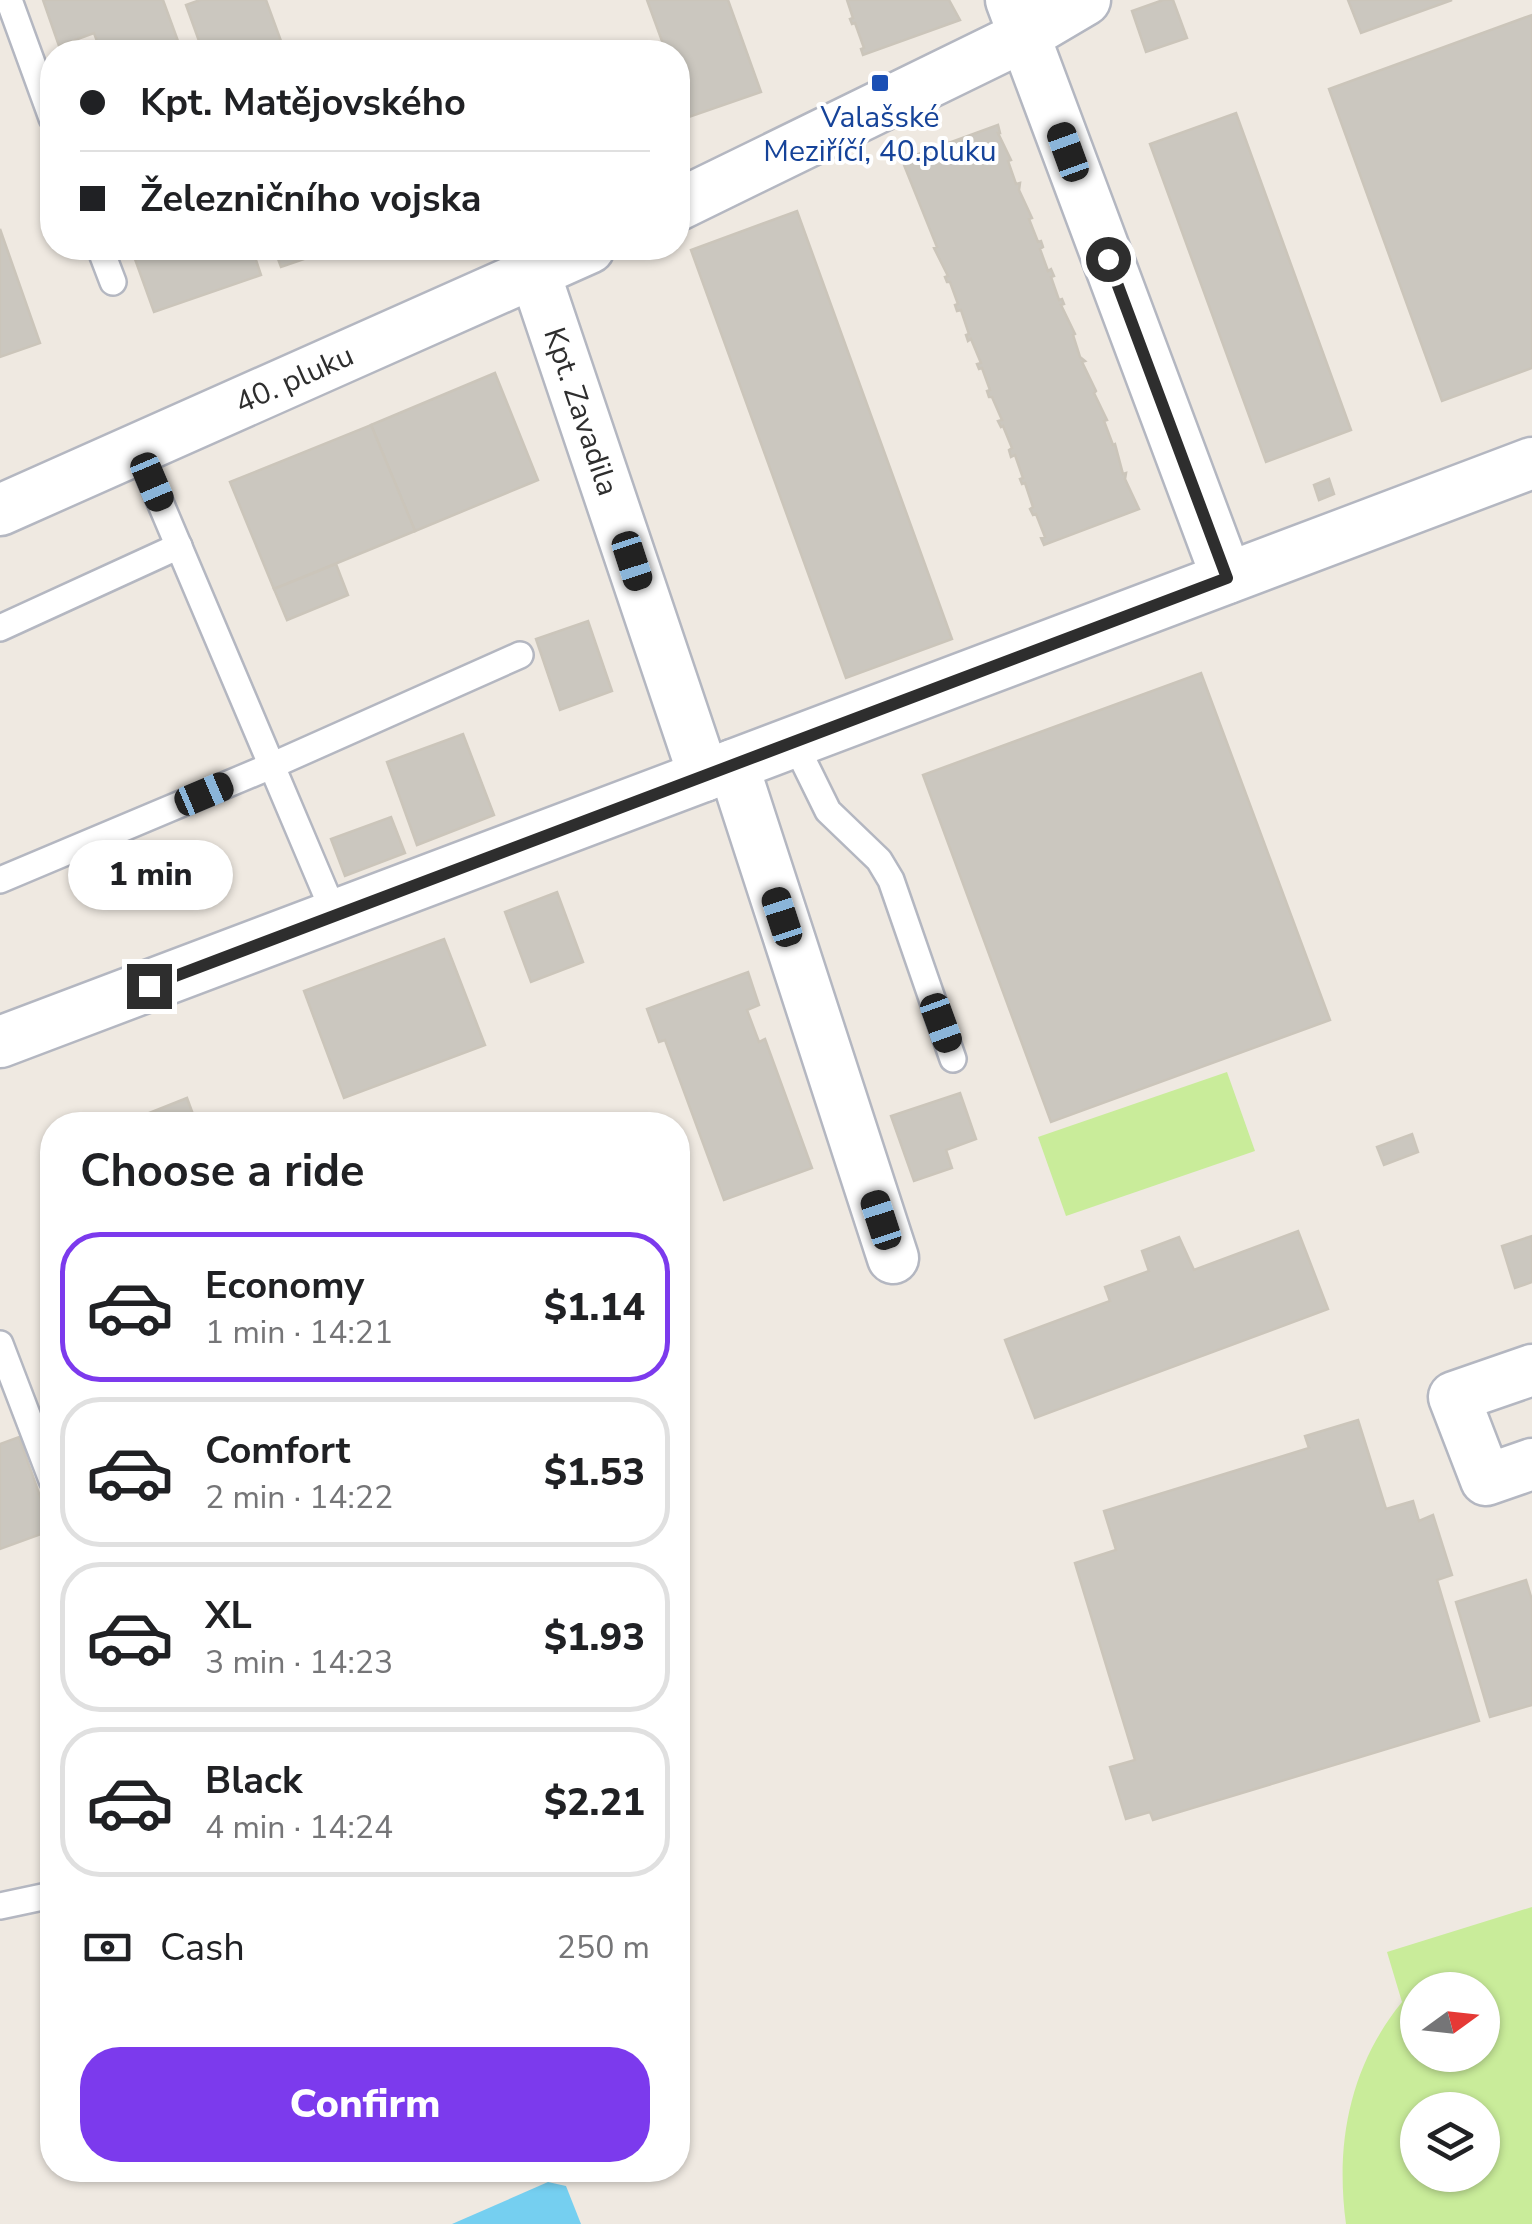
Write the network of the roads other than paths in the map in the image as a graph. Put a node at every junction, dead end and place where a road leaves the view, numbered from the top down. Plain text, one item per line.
1 (10, 0) edge
2 (1085, 0) edge
3 (1018, 18) edge
4 (40, 84) edge
5 (690, 198) edge
6 (105, 260) edge
7 (565, 260) edge
8 (535, 274) junction
9 (113, 282) dead end
10 (138, 450) junction
11 (1532, 463) edge
12 (0, 510) edge
13 (178, 546) junction
14 (1227, 578) junction
15 (0, 628) edge
16 (520, 654) dead end
17 (794, 742) junction
18 (272, 766) junction
19 (718, 771) junction
20 (0, 880) edge
21 (335, 916) junction
22 (0, 1042) edge
23 (954, 1059) dead end
24 (893, 1258) dead end
25 (0, 1344) edge
26 (1532, 1370) edge
27 (40, 1449) edge
28 (1509, 1472) edge
29 (40, 1898) edge
30 (0, 1906) edge

1 - 4 lane
2 - 3 street
3 - 5 street
3 - 14 street
6 - 9 lane
7 - 8 street, 40. pluku
8 - 10 street, 40. pluku
8 - 19 street, Kpt. Zavadila
10 - 12 street, 40. pluku
10 - 13 lane
11 - 14 street
13 - 15 lane
13 - 18 lane
14 - 17 street
16 - 18 lane
17 - 19 street
17 - 23 lane
18 - 20 lane
18 - 21 lane
19 - 21 street
19 - 24 street, Kpt. Zavadila
21 - 22 street
25 - 27 lane
26 - 28 street
29 - 30 lane

